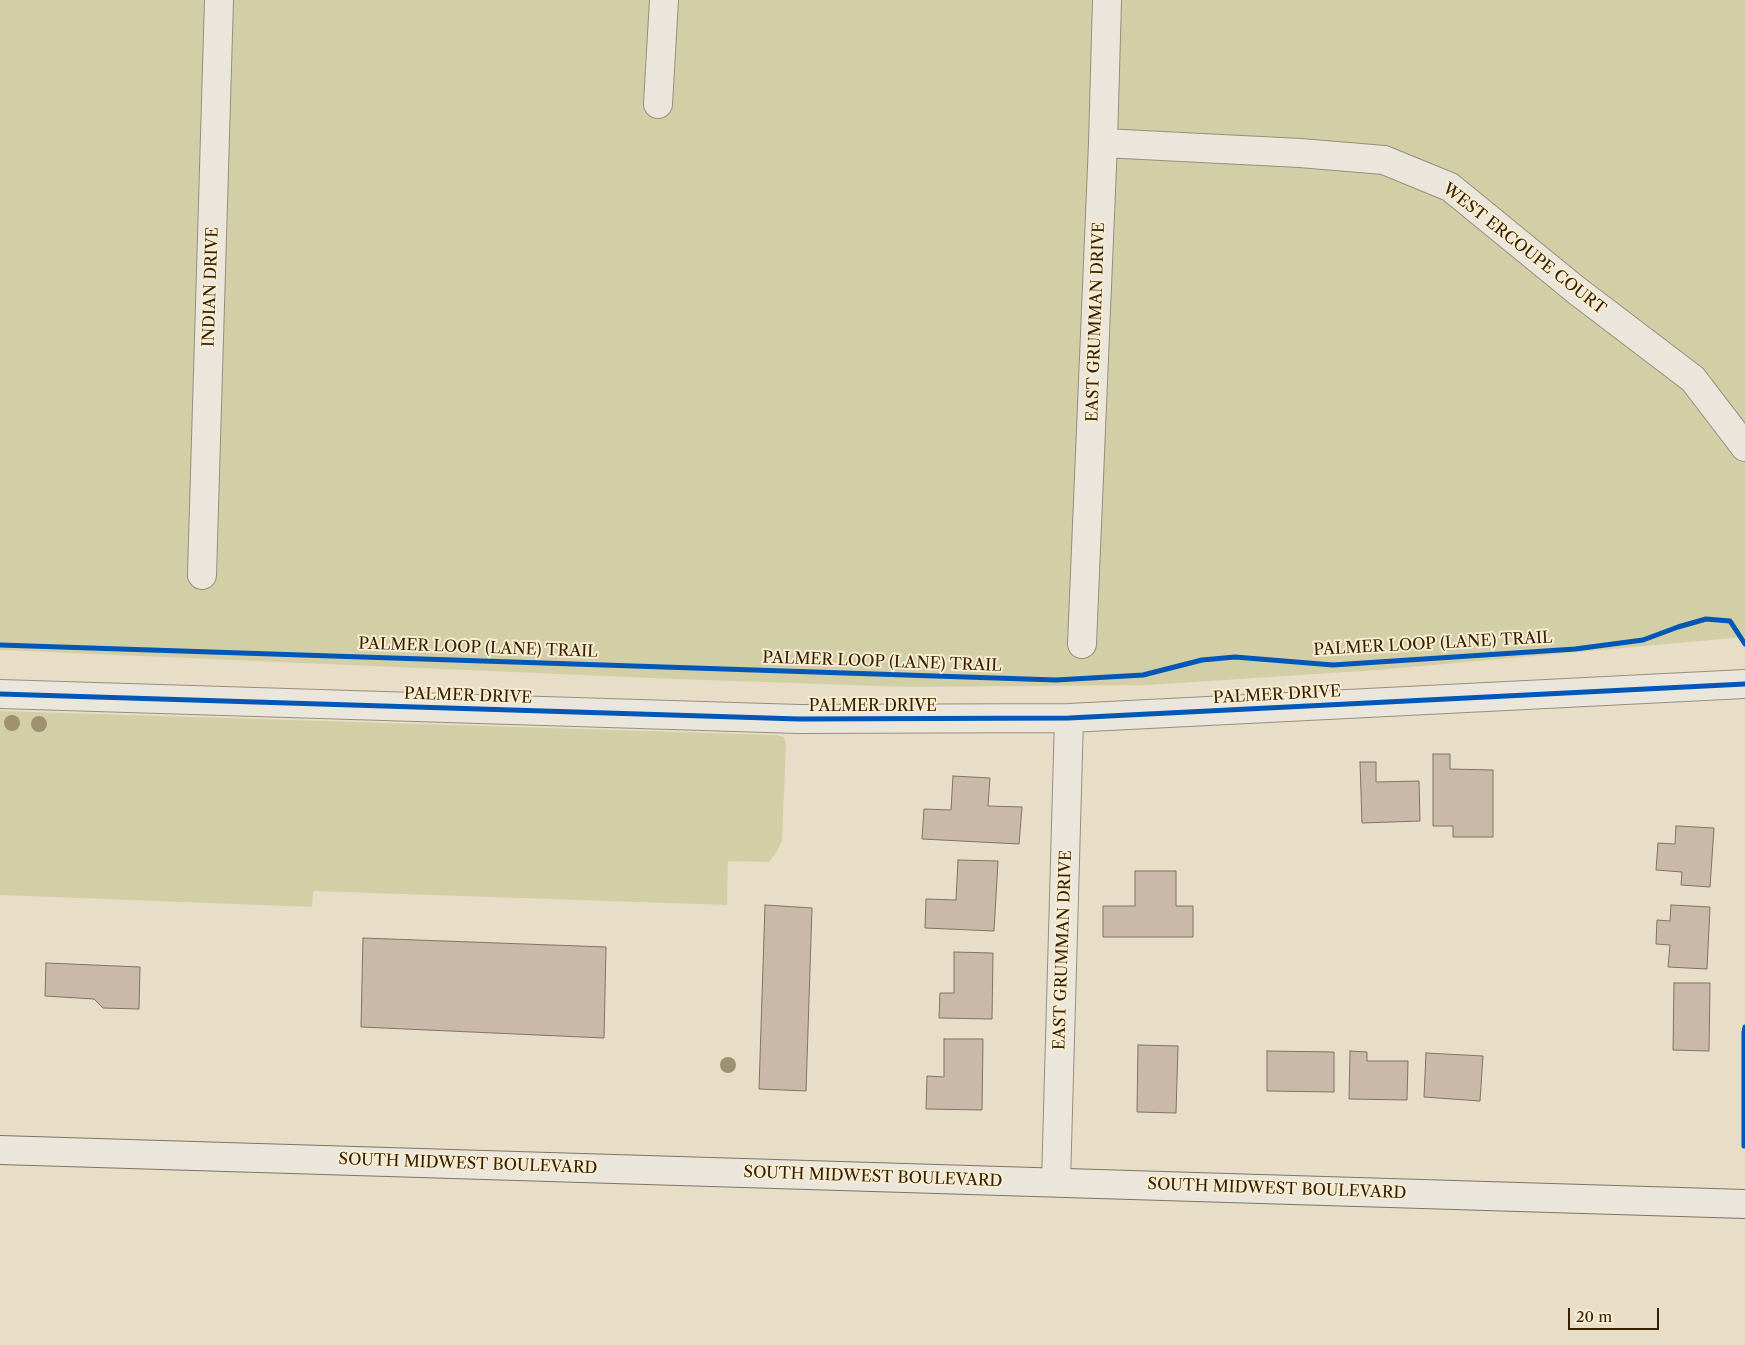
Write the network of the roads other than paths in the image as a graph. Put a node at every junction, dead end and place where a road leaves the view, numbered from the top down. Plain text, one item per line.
1 (220, 0) edge
2 (664, 0) edge
3 (1107, 0) edge
4 (658, 104) dead end
5 (1103, 143) junction
6 (1745, 447) edge
7 (202, 575) dead end
8 (1082, 644) dead end
9 (1745, 684) edge
10 (0, 694) edge
11 (1069, 718) junction
12 (0, 1150) edge
13 (1056, 1182) junction
14 (1745, 1204) edge

1 - 7 street, INDIAN DRIVE
2 - 4 street
3 - 5 street, EAST GRUMMAN DRIVE
5 - 6 street, WEST ERCOUPE COURT
5 - 8 street, EAST GRUMMAN DRIVE
9 - 11 street, PALMER DRIVE
10 - 11 street, PALMER DRIVE
11 - 13 street, EAST GRUMMAN DRIVE
12 - 13 street, SOUTH MIDWEST BOULEVARD
13 - 14 street, SOUTH MIDWEST BOULEVARD

